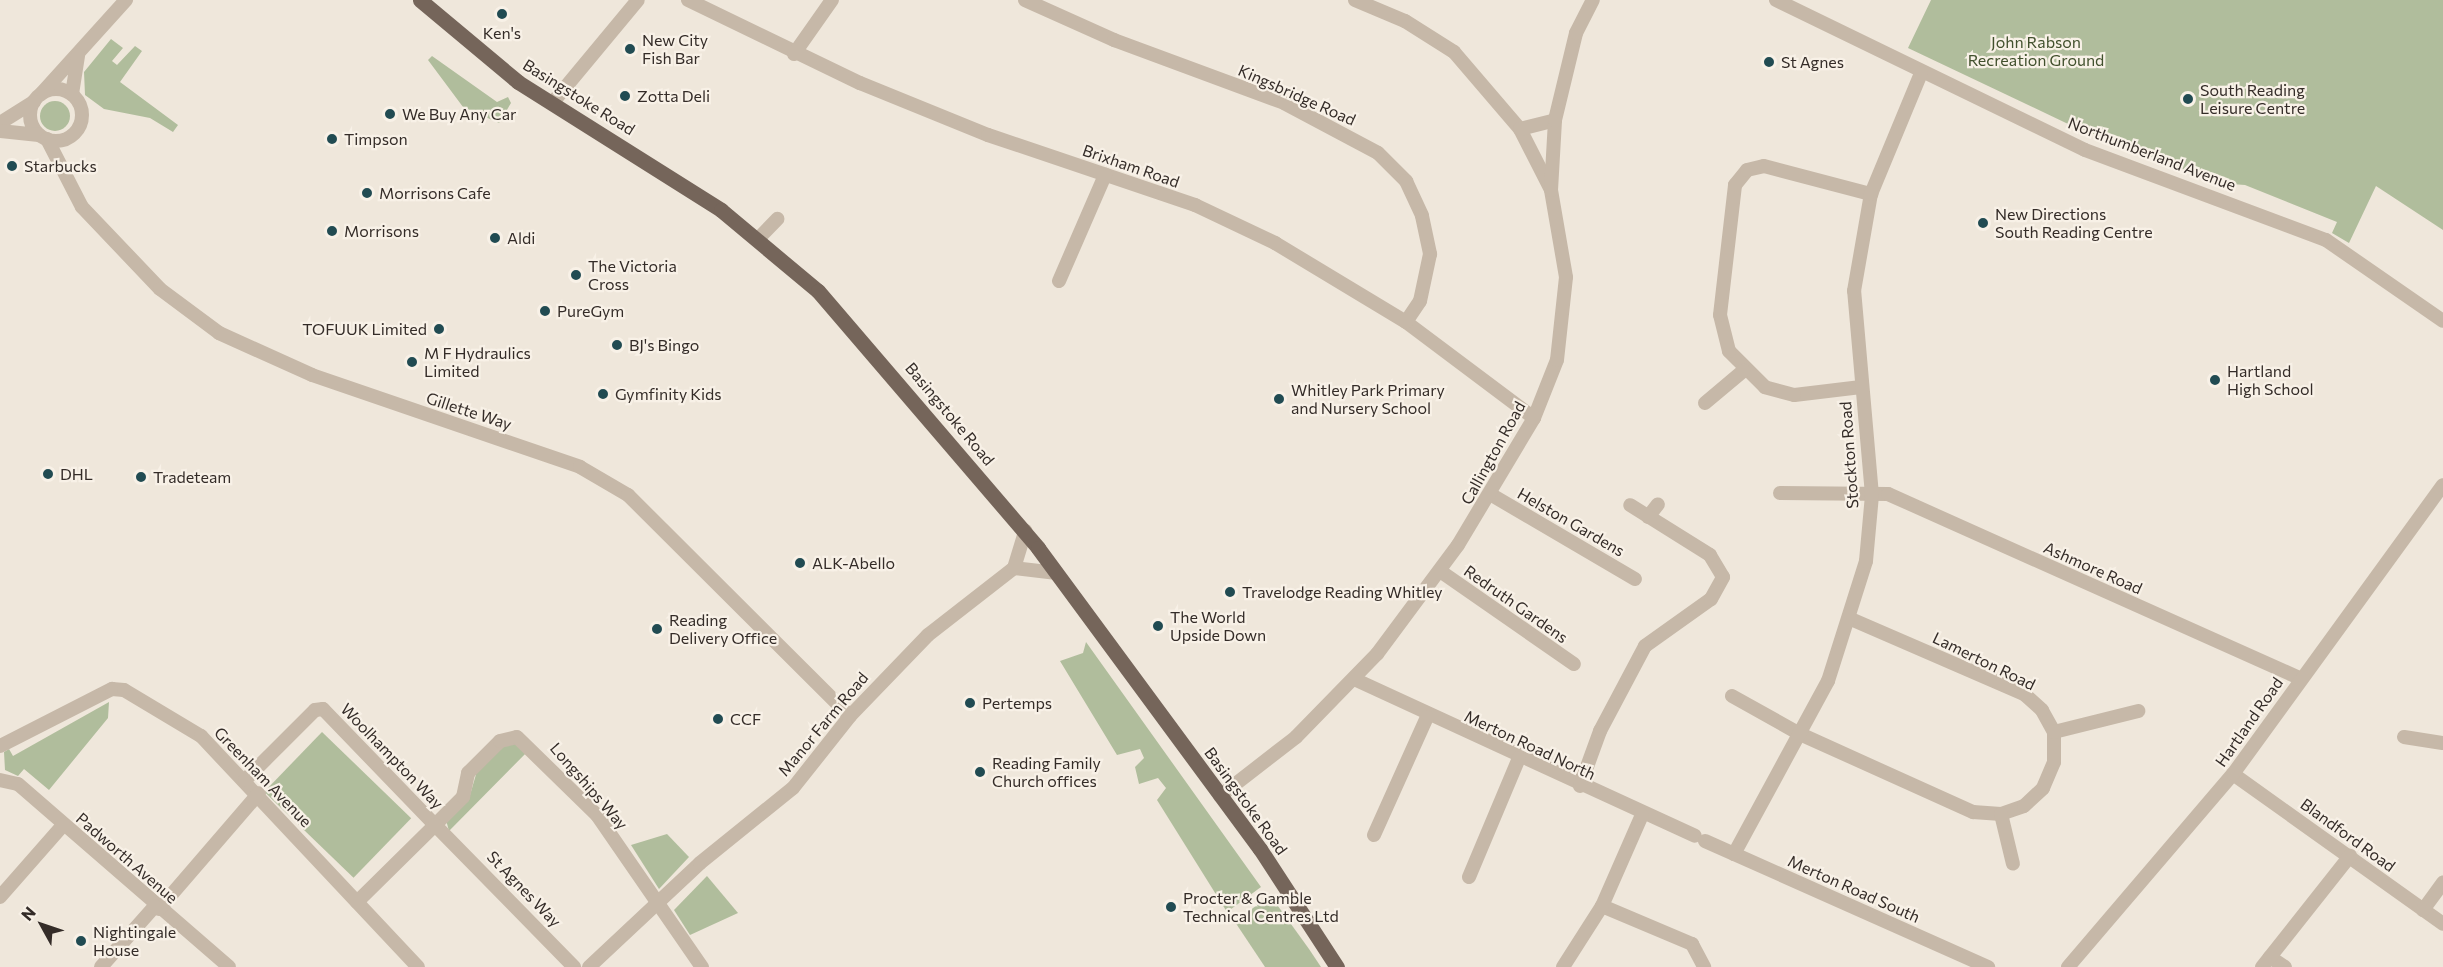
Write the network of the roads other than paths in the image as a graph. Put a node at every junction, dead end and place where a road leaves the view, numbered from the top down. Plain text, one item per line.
1 (126, 0) edge
2 (420, 0) edge
3 (638, 0) edge
4 (688, 0) edge
5 (832, 0) edge
6 (1025, 0) edge
7 (1355, 0) edge
8 (1593, 0) edge
9 (1776, 0) edge
10 (794, 54) junction
11 (78, 55) junction
12 (1921, 73) junction
13 (72, 94) junction
14 (38, 98) junction
15 (554, 101) junction
16 (1555, 120) junction
17 (0, 123) edge
18 (1520, 129) junction
19 (0, 131) edge
20 (75, 133) junction
21 (43, 137) junction
22 (62, 170) junction
23 (1106, 175) junction
24 (1551, 190) junction
25 (1871, 194) junction
26 (777, 219) dead end
27 (758, 239) junction
28 (1059, 281) dead end
29 (2443, 321) edge
30 (1406, 322) junction
31 (1743, 370) junction
32 (1861, 387) junction
33 (1705, 403) dead end
34 (1534, 418) junction
35 (2443, 485) edge
36 (1780, 493) dead end
37 (1490, 494) junction
38 (1872, 495) junction
39 (1658, 504) dead end
40 (1630, 505) dead end
41 (1648, 517) junction
42 (1025, 531) junction
43 (1014, 568) junction
44 (1440, 571) junction
45 (1057, 573) junction
46 (1635, 579) dead end
47 (1851, 619) junction
48 (1574, 664) dead end
49 (2300, 678) junction
50 (1354, 679) junction
51 (1732, 696) dead end
52 (2138, 711) dead end
53 (850, 716) junction
54 (1426, 717) junction
55 (2054, 732) junction
56 (1800, 734) junction
57 (2404, 737) dead end
58 (2443, 743) edge
59 (0, 746) edge
60 (1519, 758) junction
61 (2234, 774) junction
62 (0, 780) edge
63 (245, 780) junction
64 (1580, 786) junction
65 (260, 794) junction
66 (1220, 796) junction
67 (2001, 814) junction
68 (1642, 815) junction
69 (63, 825) junction
70 (435, 825) junction
71 (1374, 835) dead end
72 (1700, 839) joint
73 (1734, 854) junction
74 (2350, 856) junction
75 (2013, 864) dead end
76 (1469, 877) dead end
77 (2443, 882) edge
78 (0, 897) edge
79 (357, 902) junction
80 (659, 902) junction
81 (1602, 906) junction
82 (157, 907) junction
83 (2424, 910) junction
84 (2443, 924) edge
85 (2266, 962) edge
86 (101, 967) edge
87 (229, 967) edge
88 (418, 967) edge
89 (574, 967) edge
90 (589, 967) edge
91 (702, 967) edge
92 (1337, 967) edge
93 (1563, 967) edge
94 (1704, 967) edge
95 (1988, 967) edge
96 (2067, 967) edge
97 (2285, 967) edge

1 - 11 street
2 - 15 main road, Basingstoke Road
3 - 15 street
4 - 10 street, Brixham Road
5 - 10 street
6 - 30 street, Kingsbridge Road
7 - 18 street
8 - 16 street, Callington Road
9 - 12 street, Northumberland Avenue
10 - 23 street, Brixham Road
11 - 13 street
11 - 14 street
12 - 25 street, Stockton Road
12 - 29 street, Northumberland Avenue
13 - 14 street
13 - 20 street
14 - 17 street
14 - 21 street
15 - 27 main road, Basingstoke Road
16 - 18 street
16 - 24 street, Callington Road
18 - 24 street
19 - 21 street
20 - 21 street
20 - 22 street
21 - 22 street, Gillette Way
22 - 53 street, Gillette Way
23 - 28 street
23 - 30 street, Brixham Road
24 - 34 street, Callington Road
25 - 31 street
25 - 32 street, Stockton Road
26 - 27 street
27 - 42 main road, Basingstoke Road
30 - 34 street, Brixham Road
31 - 32 street
31 - 33 street
32 - 38 street, Stockton Road
34 - 37 street, Callington Road
35 - 49 street, Hartland Road
36 - 38 street, Ashmore Road
37 - 44 street, Callington Road
37 - 46 street, Helston Gardens
38 - 47 street, Stockton Road
38 - 49 street, Ashmore Road
39 - 41 street
40 - 41 street
41 - 64 street
42 - 43 street
42 - 45 main road, Basingstoke Road
43 - 45 street
43 - 53 street, Manor Farm Road
44 - 48 street, Redruth Gardens
44 - 50 street, Callington Road
45 - 66 main road, Basingstoke Road
47 - 55 street, Lamerton Road
47 - 56 street, Stockton Road
49 - 61 street, Hartland Road
50 - 54 street, Merton Road North
50 - 66 street, Callington Road
51 - 56 street
52 - 55 street
53 - 80 street, Manor Farm Road
54 - 60 street, Merton Road North
54 - 71 street
55 - 67 street
56 - 67 street
56 - 73 street, Stockton Road
57 - 58 street
59 - 63 street, Greenham Avenue
60 - 64 street, Merton Road North
60 - 76 street
61 - 74 street, Blandford Road
61 - 96 street, Hartland Road
62 - 69 street, Padworth Avenue
63 - 65 street, Greenham Avenue
63 - 70 street, Woolhampton Way
64 - 68 street, Merton Road North
65 - 79 street, Greenham Avenue
65 - 82 street
66 - 92 main road, Basingstoke Road
67 - 75 street
68 - 72 street, Merton Road North
68 - 81 street
69 - 78 street
69 - 82 street, Padworth Avenue
70 - 79 street
70 - 80 street, Longships Way
70 - 89 street, St Agnes Way
72 - 73 street, Merton Road South
73 - 95 street, Merton Road South
74 - 83 street, Blandford Road
74 - 85 street
77 - 83 street
79 - 88 street, Greenham Avenue
80 - 90 street, Manor Farm Road
80 - 91 street, Longships Way
81 - 93 street
81 - 94 street
82 - 86 street
82 - 87 street, Padworth Avenue
83 - 84 street, Blandford Road
85 - 97 street

